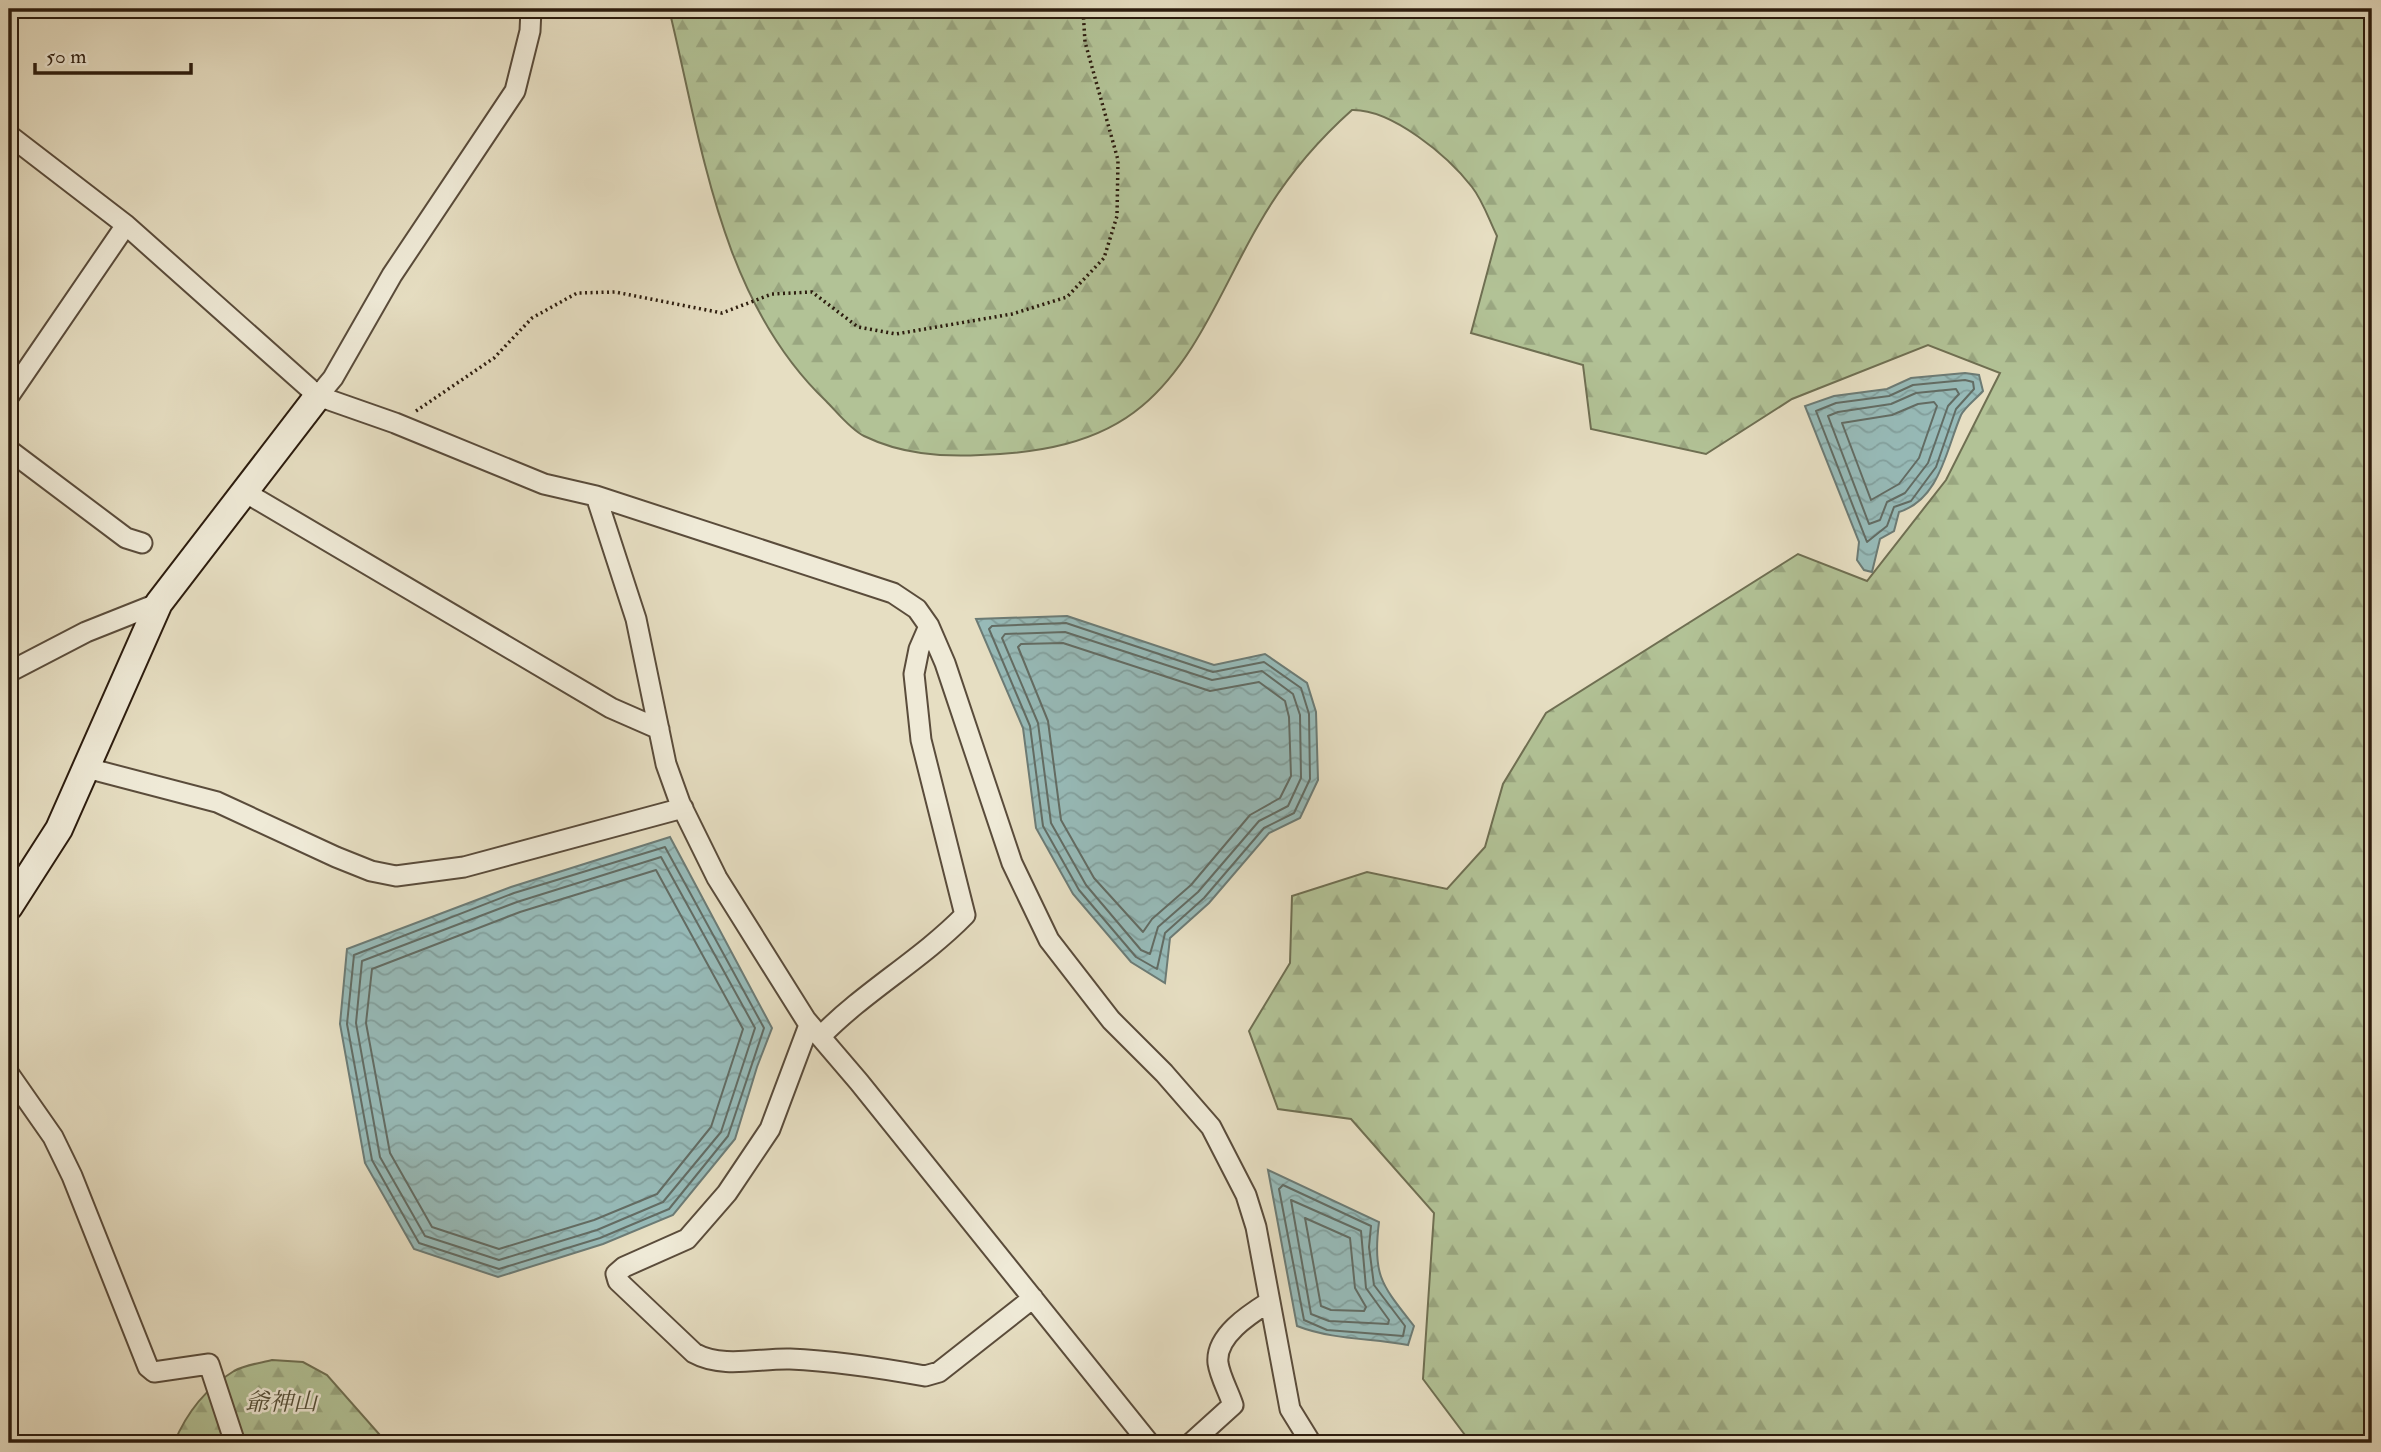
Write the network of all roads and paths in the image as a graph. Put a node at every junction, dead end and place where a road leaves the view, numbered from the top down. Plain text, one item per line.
1 (530, 9) edge
2 (1083, 9) edge
3 (9, 135) edge
4 (127, 225) junction
5 (9, 396) edge
6 (318, 396) junction
7 (396, 423) junction
8 (9, 450) edge
9 (243, 491) junction
10 (597, 496) junction
11 (142, 543) dead end
12 (159, 603) junction
13 (929, 626) junction
14 (9, 672) edge
15 (659, 729) junction
16 (87, 768) junction
17 (683, 808) junction
18 (9, 907) edge
19 (815, 1030) junction
20 (9, 1074) edge
21 (1033, 1298) junction
22 (1269, 1302) junction
23 (235, 1443) edge
24 (1149, 1443) edge
25 (1191, 1443) edge
26 (1311, 1443) edge

1 - 6 street
2 - 7 path
3 - 4 street
4 - 5 street
4 - 6 street
6 - 7 street
6 - 9 street
7 - 10 street
8 - 11 street
9 - 12 street
9 - 15 street
10 - 13 street
10 - 15 street
12 - 14 street
12 - 16 street
13 - 19 street
13 - 22 street
15 - 17 street
16 - 17 street
16 - 18 street
17 - 19 street
19 - 21 street
19 - 21 street
20 - 23 street
21 - 24 street
22 - 25 street
22 - 26 street

